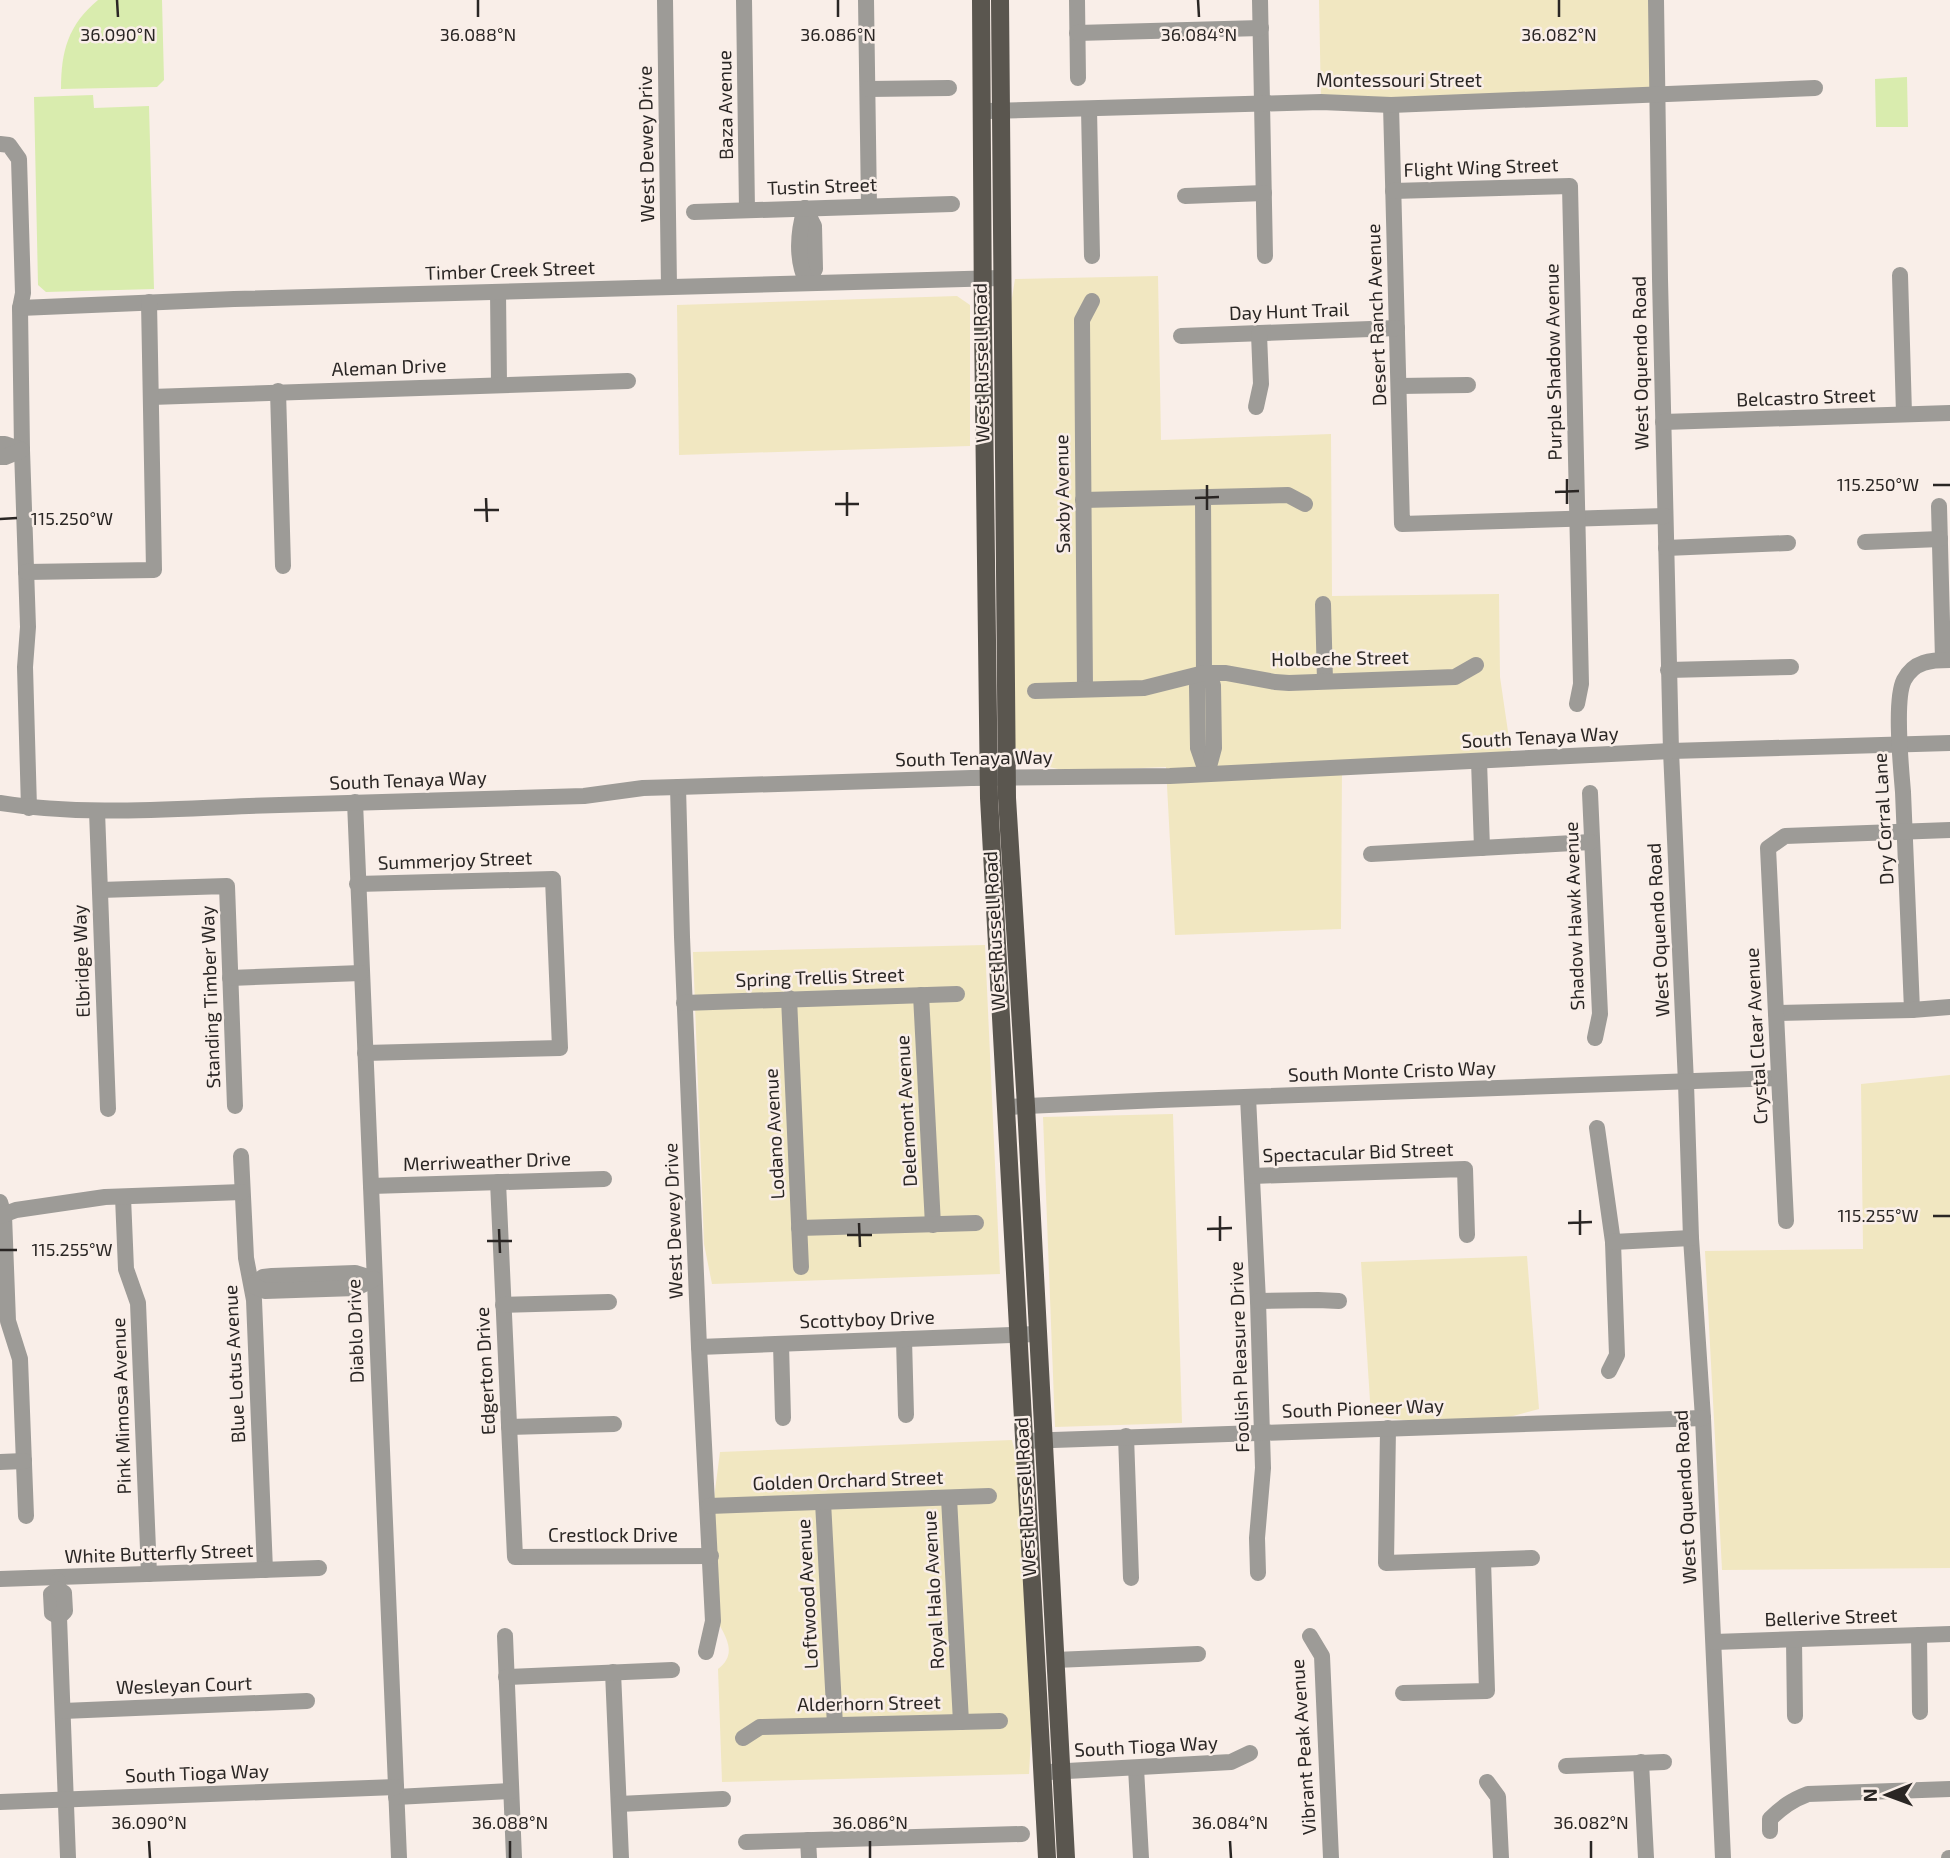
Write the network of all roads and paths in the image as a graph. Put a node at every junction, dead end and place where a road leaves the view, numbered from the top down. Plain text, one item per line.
1 (665, 0) edge
2 (744, 0) edge
3 (866, 0) edge
4 (981, 0) edge
5 (1000, 0) edge
6 (1077, 0) edge
7 (1260, 0) edge
8 (1656, 0) edge
9 (1261, 28) junction
10 (1077, 33) junction
11 (1078, 78) dead end
12 (949, 88) dead end
13 (1815, 88) dead end
14 (868, 89) junction
15 (1657, 94) junction
16 (1262, 103) junction
17 (1391, 105) junction
18 (1089, 109) junction
19 (1001, 111) junction
20 (982, 112) junction
21 (5, 144) edge
22 (1570, 186) joint
23 (1393, 191) junction
24 (1264, 193) junction
25 (1185, 196) dead end
26 (952, 204) dead end
27 (869, 205) junction
28 (805, 208) junction
29 (747, 210) junction
30 (694, 212) dead end
31 (1265, 256) dead end
32 (1092, 257) dead end
33 (1900, 275) dead end
34 (1001, 278) junction
35 (983, 279) junction
36 (807, 282) junction
37 (669, 286) junction
38 (498, 292) junction
39 (1092, 301) dead end
40 (149, 302) junction
41 (20, 308) junction
42 (1398, 328) junction
43 (1259, 334) junction
44 (1181, 336) dead end
45 (628, 381) dead end
46 (499, 384) junction
47 (1468, 385) dead end
48 (1399, 386) junction
49 (278, 391) junction
50 (151, 397) junction
51 (1256, 407) dead end
52 (1950, 413) edge
53 (1904, 414) junction
54 (1663, 422) junction
55 (0, 444) edge
56 (22, 450) junction
57 (0, 457) edge
58 (1203, 497) junction
59 (1083, 500) junction
60 (1305, 504) dead end
61 (1939, 506) dead end
62 (1665, 516) junction
63 (1577, 519) junction
64 (1940, 539) junction
65 (1865, 542) dead end
66 (1788, 543) dead end
67 (1666, 548) junction
68 (282, 566) dead end
69 (26, 572) junction
70 (1323, 604) dead end
71 (1947, 660) edge
72 (1476, 665) dead end
73 (1791, 667) dead end
74 (1668, 670) junction
75 (1204, 673) junction
76 (1325, 681) junction
77 (1085, 689) junction
78 (1035, 691) dead end
79 (1577, 704) dead end
80 (1950, 743) edge
81 (1900, 746) junction
82 (1671, 751) junction
83 (1479, 761) junction
84 (1207, 774) junction
85 (997, 778) junction
86 (678, 787) junction
87 (1590, 793) dead end
88 (355, 802) junction
89 (0, 803) edge
90 (29, 808) junction
91 (97, 811) junction
92 (1950, 830) edge
93 (1905, 833) junction
94 (1591, 842) junction
95 (1482, 848) junction
96 (1371, 854) dead end
97 (357, 884) junction
98 (100, 890) junction
99 (361, 973) junction
100 (230, 978) junction
101 (957, 994) dead end
102 (921, 995) junction
103 (789, 998) junction
104 (684, 1003) junction
105 (1950, 1007) edge
106 (1912, 1010) junction
107 (1776, 1013) junction
108 (1595, 1038) dead end
109 (365, 1053) junction
110 (1779, 1078) junction
111 (1686, 1083) junction
112 (1248, 1097) junction
113 (235, 1105) dead end
114 (1026, 1106) junction
115 (1006, 1107) junction
116 (107, 1109) dead end
117 (1597, 1128) dead end
118 (241, 1156) dead end
119 (1252, 1176) junction
120 (604, 1179) dead end
121 (498, 1182) junction
122 (371, 1185) junction
123 (242, 1192) junction
124 (123, 1197) junction
125 (1, 1211) edge
126 (1786, 1221) dead end
127 (976, 1223) dead end
128 (933, 1225) junction
129 (799, 1228) junction
130 (1467, 1235) dead end
131 (1691, 1238) junction
132 (1613, 1242) junction
133 (801, 1267) dead end
134 (374, 1279) junction
135 (252, 1285) junction
136 (1258, 1301) junction
137 (1339, 1301) dead end
138 (609, 1302) dead end
139 (503, 1305) junction
140 (1037, 1334) junction
141 (1018, 1335) junction
142 (904, 1339) junction
143 (7, 1340) edge
144 (781, 1344) junction
145 (699, 1347) junction
146 (1609, 1371) dead end
147 (906, 1415) dead end
148 (783, 1418) dead end
149 (1703, 1418) junction
150 (614, 1424) dead end
151 (509, 1427) junction
152 (1388, 1428) junction
153 (1262, 1432) junction
154 (1126, 1436) junction
155 (1043, 1440) junction
156 (1024, 1441) junction
157 (24, 1461) junction
158 (0, 1462) edge
159 (989, 1496) dead end
160 (949, 1498) junction
161 (823, 1502) junction
162 (709, 1506) junction
163 (26, 1516) dead end
164 (711, 1556) junction
165 (515, 1557) joint
166 (1532, 1558) dead end
167 (1483, 1560) junction
168 (319, 1568) dead end
169 (265, 1570) junction
170 (1258, 1573) dead end
171 (149, 1574) junction
172 (0, 1578) edge
173 (1130, 1578) dead end
174 (58, 1583) junction
175 (1950, 1634) edge
176 (1919, 1635) junction
177 (505, 1636) dead end
178 (1310, 1636) dead end
179 (1794, 1640) junction
180 (1714, 1642) junction
181 (706, 1652) dead end
182 (1198, 1654) dead end
183 (1055, 1660) junction
184 (672, 1670) dead end
185 (613, 1672) junction
186 (506, 1676) junction
187 (1403, 1693) dead end
188 (307, 1701) dead end
189 (63, 1711) junction
190 (1920, 1712) dead end
191 (1795, 1716) dead end
192 (1000, 1721) dead end
193 (961, 1722) junction
194 (835, 1725) junction
195 (743, 1738) dead end
196 (1250, 1753) dead end
197 (1641, 1762) junction
198 (1664, 1762) dead end
199 (1566, 1766) dead end
200 (1136, 1768) junction
201 (1052, 1772) junction
202 (1487, 1782) dead end
203 (1950, 1789) edge
204 (511, 1791) junction
205 (396, 1792) junction
206 (723, 1798) dead end
207 (66, 1799) junction
208 (0, 1802) edge
209 (619, 1804) junction
210 (1770, 1831) dead end
211 (1022, 1833) dead end
212 (808, 1840) junction
213 (746, 1842) dead end
214 (68, 1858) edge
215 (399, 1858) edge
216 (514, 1858) edge
217 (621, 1858) edge
218 (809, 1858) edge
219 (1047, 1858) edge
220 (1066, 1858) edge
221 (1141, 1858) edge
222 (1331, 1858) edge
223 (1501, 1858) edge
224 (1646, 1858) edge
225 (1723, 1858) edge

1 - 37 street, West Dewey Drive
2 - 29 street, Baza Avenue
3 - 14 street
4 - 20 main road, West Russell Road
5 - 19 main road, West Russell Road
6 - 10 street
7 - 9 street
8 - 15 street, West Oquendo Road
9 - 10 street
9 - 16 street
10 - 11 street
12 - 14 street
13 - 15 street, Montessouri Street
14 - 27 street
15 - 17 street, Montessouri Street
15 - 54 street, West Oquendo Road
16 - 17 street, Montessouri Street
16 - 18 street, Montessouri Street
16 - 24 street
17 - 23 street, Desert Ranch Avenue
18 - 19 street, Montessouri Street
18 - 32 street
19 - 20 street, Montessouri Street
19 - 34 main road, West Russell Road
20 - 35 main road, West Russell Road
21 - 41 street
22 - 23 street, Flight Wing Street
22 - 63 street, Purple Shadow Avenue
23 - 42 street, Desert Ranch Avenue
24 - 25 street
24 - 31 street
26 - 27 street, Tustin Street
27 - 28 street, Tustin Street
28 - 29 street, Tustin Street
28 - 36 street
29 - 30 street, Tustin Street
33 - 53 street
34 - 35 street, Timber Creek Street
34 - 85 main road, West Russell Road
35 - 36 street, Timber Creek Street
35 - 85 main road, West Russell Road
36 - 37 street, Timber Creek Street
37 - 38 street, Timber Creek Street
38 - 40 street, Timber Creek Street
38 - 46 street
39 - 59 street, Saxby Avenue
40 - 41 street, Timber Creek Street
40 - 50 street
41 - 56 street
42 - 43 street, Day Hunt Trail
42 - 48 street, Desert Ranch Avenue
43 - 44 street, Day Hunt Trail
43 - 51 street
45 - 46 street, Aleman Drive
46 - 49 street, Aleman Drive
47 - 48 street
48 - 63 street, Desert Ranch Avenue
49 - 50 street, Aleman Drive
49 - 68 street
50 - 69 street
52 - 53 street, Belcastro Street
53 - 54 street, Belcastro Street
54 - 62 street, West Oquendo Road
55 - 56 street
56 - 57 street
56 - 69 street
58 - 59 street
58 - 60 street
58 - 75 street
59 - 77 street, Saxby Avenue
61 - 64 street
62 - 63 street
62 - 67 street, West Oquendo Road
63 - 79 street, Purple Shadow Avenue
64 - 65 street
64 - 71 street
66 - 67 street
67 - 74 street, West Oquendo Road
69 - 90 street
70 - 76 street
71 - 81 street, Dry Corral Lane
72 - 76 street, Holbeche Street
73 - 74 street
74 - 82 street, West Oquendo Road
75 - 76 street, Holbeche Street
75 - 77 street, Holbeche Street
75 - 84 street
77 - 78 street, Holbeche Street
80 - 81 street, South Tenaya Way
81 - 82 street, South Tenaya Way
81 - 93 street, Dry Corral Lane
82 - 83 street, South Tenaya Way
82 - 111 street, West Oquendo Road
83 - 84 street, South Tenaya Way
83 - 95 street
84 - 85 street, South Tenaya Way
85 - 86 street, South Tenaya Way
85 - 114 main road, West Russell Road
85 - 115 main road, West Russell Road
86 - 88 street, South Tenaya Way
86 - 104 street, West Dewey Drive
87 - 94 street, Shadow Hawk Avenue
88 - 91 street, South Tenaya Way
88 - 97 street, Diablo Drive
89 - 90 street, South Tenaya Way
90 - 91 street, South Tenaya Way
91 - 98 street, Elbridge Way
92 - 93 street
93 - 106 street, Dry Corral Lane
93 - 107 street, Crystal Clear Avenue
94 - 95 street
94 - 108 street, Shadow Hawk Avenue
95 - 96 street
97 - 99 street, Diablo Drive
97 - 109 street, Summerjoy Street
98 - 100 street, Standing Timber Way
98 - 116 street, Elbridge Way
99 - 100 street
99 - 109 street, Diablo Drive
100 - 113 street, Standing Timber Way
101 - 102 street, Spring Trellis Street
102 - 103 street, Spring Trellis Street
102 - 128 street, Delemont Avenue
103 - 104 street, Spring Trellis Street
103 - 129 street, Lodano Avenue
104 - 145 street, West Dewey Drive
105 - 106 street
106 - 107 street
107 - 110 street, Crystal Clear Avenue
109 - 122 street, Diablo Drive
110 - 111 street, South Monte Cristo Way
110 - 126 street, Crystal Clear Avenue
111 - 112 street, South Monte Cristo Way
111 - 131 street, West Oquendo Road
112 - 114 street, South Monte Cristo Way
112 - 119 street, Foolish Pleasure Drive
114 - 115 street, South Monte Cristo Way
114 - 140 main road, West Russell Road
115 - 141 main road, West Russell Road
117 - 132 street
118 - 123 street, Blue Lotus Avenue
119 - 130 street, Spectacular Bid Street
119 - 136 street, Foolish Pleasure Drive
120 - 121 street, Merriweather Drive
121 - 122 street, Merriweather Drive
121 - 139 street, Edgerton Drive
122 - 134 street, Diablo Drive
123 - 124 street
123 - 135 street, Blue Lotus Avenue
124 - 125 street
124 - 171 street, Pink Mimosa Avenue
125 - 143 street
127 - 128 street
128 - 129 street
129 - 133 street, Lodano Avenue
131 - 132 street
131 - 149 street, West Oquendo Road
132 - 146 street
134 - 135 street
134 - 205 street, Diablo Drive
135 - 169 street, Blue Lotus Avenue
136 - 137 street
136 - 153 street, Foolish Pleasure Drive
138 - 139 street
139 - 151 street, Edgerton Drive
140 - 141 street, Scottyboy Drive
140 - 155 main road, West Russell Road
141 - 142 street, Scottyboy Drive
141 - 156 main road, West Russell Road
142 - 144 street, Scottyboy Drive
142 - 147 street
143 - 157 street
144 - 145 street, Scottyboy Drive
144 - 148 street
145 - 162 street, West Dewey Drive
149 - 152 street, South Pioneer Way
149 - 180 street, West Oquendo Road
150 - 151 street
151 - 165 street, Edgerton Drive
152 - 153 street, South Pioneer Way
152 - 167 street
153 - 154 street, South Pioneer Way
153 - 170 street, Foolish Pleasure Drive
154 - 155 street, South Pioneer Way
154 - 173 street
155 - 156 street, South Pioneer Way
155 - 183 main road, West Russell Road
156 - 201 main road, West Russell Road
157 - 158 street
157 - 163 street
159 - 160 street, Golden Orchard Street
160 - 161 street, Golden Orchard Street
160 - 193 street, Royal Halo Avenue
161 - 162 street, Golden Orchard Street
161 - 194 street, Loftwood Avenue
162 - 164 street, West Dewey Drive
164 - 165 street, Crestlock Drive
164 - 181 street, West Dewey Drive
166 - 167 street
167 - 187 street
168 - 169 street, White Butterfly Street
169 - 171 street, White Butterfly Street
171 - 174 street, White Butterfly Street
172 - 174 street, White Butterfly Street
174 - 189 street
175 - 176 street, Bellerive Street
176 - 179 street, Bellerive Street
176 - 190 street
177 - 186 street
178 - 222 street, Vibrant Peak Avenue
179 - 180 street, Bellerive Street
179 - 191 street
180 - 225 street, West Oquendo Road
182 - 183 street
183 - 201 main road, West Russell Road
184 - 185 street
185 - 186 street
185 - 209 street
186 - 204 street
188 - 189 street, Wesleyan Court
189 - 207 street
192 - 193 street, Alderhorn Street
193 - 194 street, Alderhorn Street
194 - 195 street, Alderhorn Street
196 - 200 street, South Tioga Way
197 - 198 street
197 - 199 street
197 - 224 street
200 - 201 street, South Tioga Way
200 - 221 street
201 - 219 main road, West Russell Road
201 - 220 main road, West Russell Road
202 - 223 street
203 - 210 street
204 - 205 street, South Tioga Way
204 - 216 street
205 - 207 street, South Tioga Way
205 - 215 street, Diablo Drive
206 - 209 street
207 - 208 street, South Tioga Way
207 - 214 street
209 - 217 street
211 - 212 street
212 - 213 street
212 - 218 street

